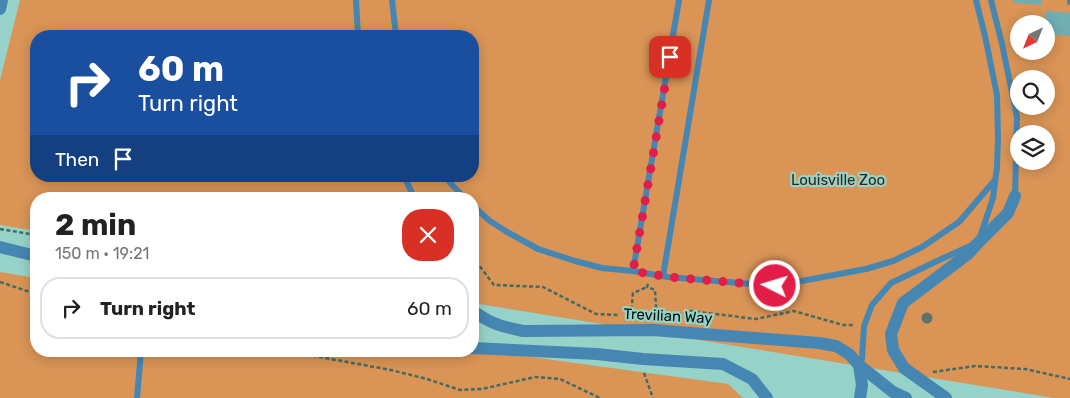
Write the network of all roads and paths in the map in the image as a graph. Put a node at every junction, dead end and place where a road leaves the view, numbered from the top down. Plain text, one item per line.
1 (2, 0) edge
2 (356, 0) edge
3 (392, 0) edge
4 (680, 0) edge
5 (709, 0) edge
6 (976, 0) edge
7 (991, 0) edge
8 (0, 9) edge
9 (358, 30) edge
10 (395, 30) edge
11 (995, 180) junction
12 (450, 182) edge
13 (459, 192) edge
14 (1015, 196) joint
15 (479, 211) edge
16 (0, 229) edge
17 (30, 234) edge
18 (978, 243) junction
19 (0, 247) edge
20 (30, 254) edge
21 (633, 271) junction
22 (663, 276) junction
23 (0, 282) edge
24 (647, 287) dead end
25 (30, 292) edge
26 (479, 315) edge
27 (631, 316) dead end
28 (479, 348) edge
29 (140, 357) edge
30 (320, 357) edge
31 (859, 365) junction
32 (137, 398) edge
33 (600, 398) edge
34 (767, 398) edge
35 (860, 398) edge
36 (906, 398) edge
37 (946, 398) edge

1 - 8 street
2 - 9 lane
3 - 10 lane
4 - 21 lane
5 - 22 lane
6 - 11 lane
7 - 14 lane
11 - 18 lane
11 - 22 lane
12 - 13 lane
14 - 18 street
15 - 21 lane
16 - 17 path
18 - 31 lane
18 - 37 street
19 - 20 street
21 - 22 lane
23 - 25 path
24 - 27 path
26 - 31 street, Trevilian Way
28 - 34 street
29 - 32 lane
30 - 33 path
31 - 35 street
31 - 36 street, Trevilian Way

